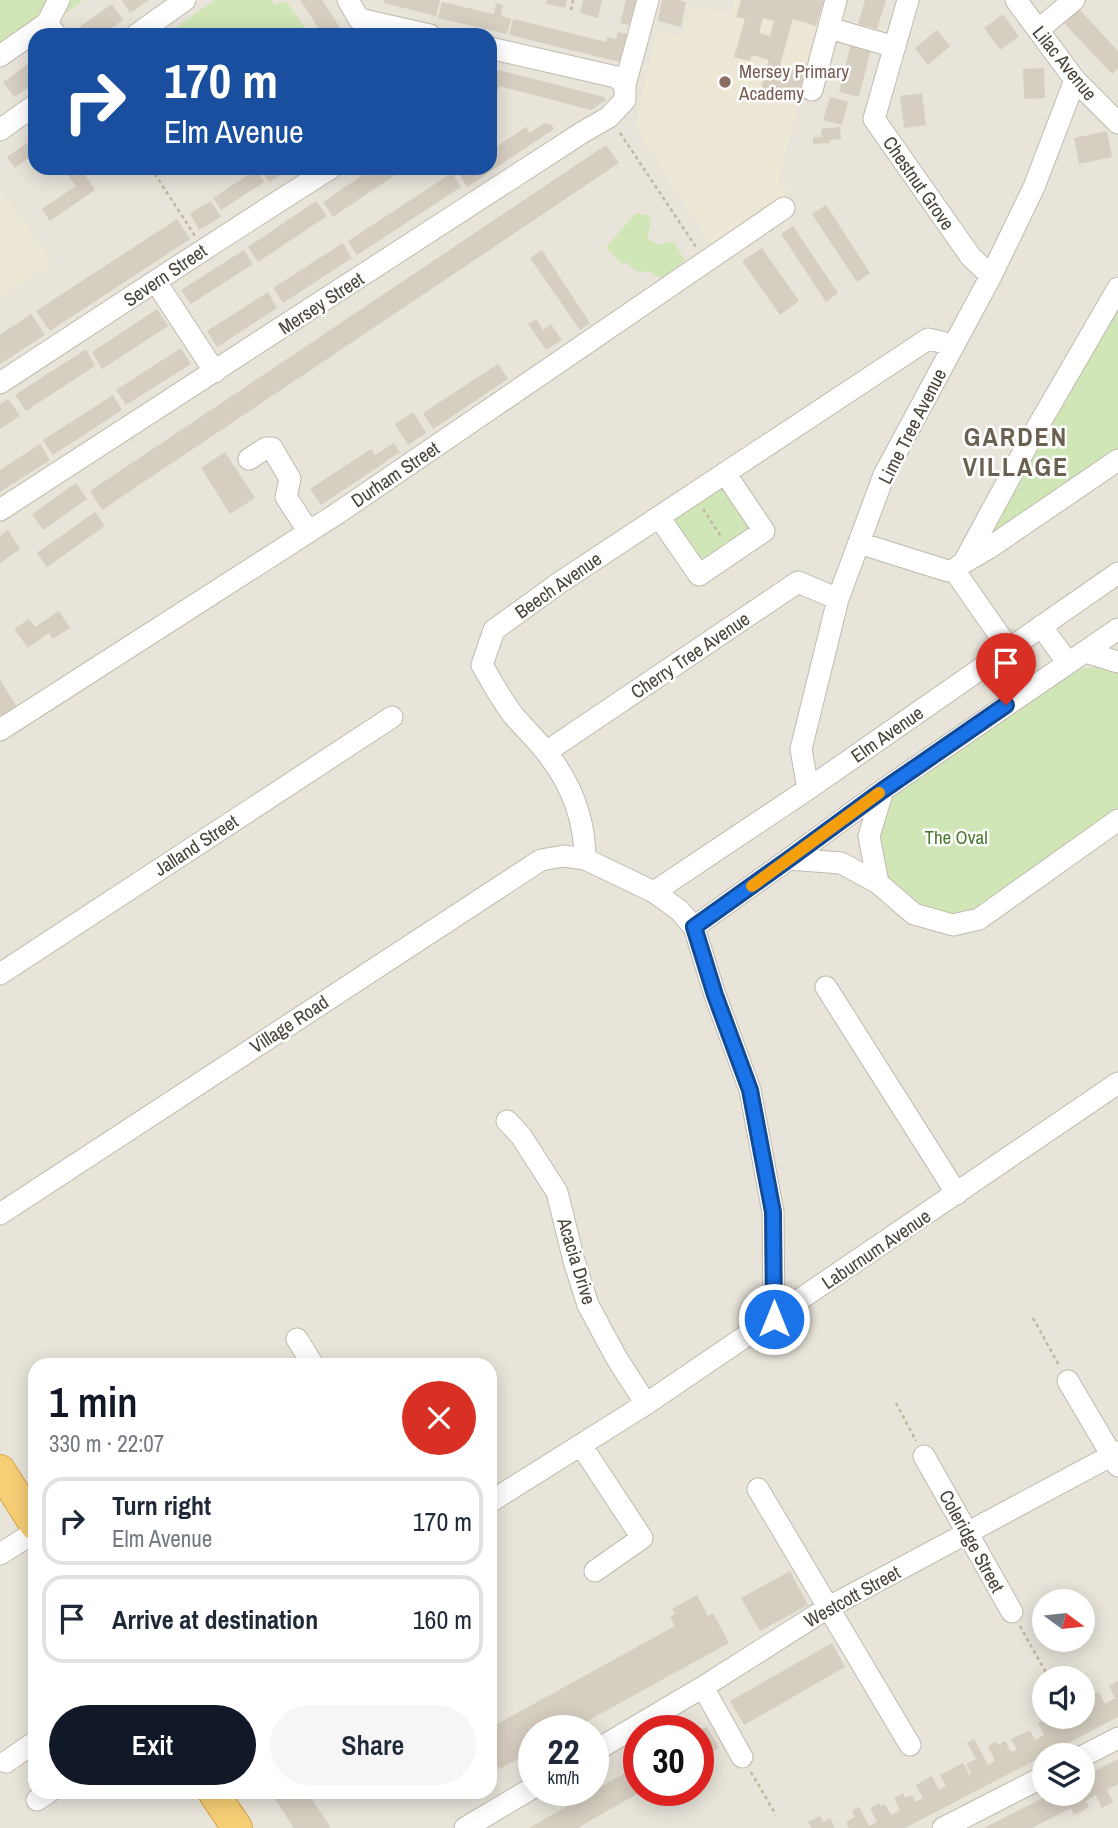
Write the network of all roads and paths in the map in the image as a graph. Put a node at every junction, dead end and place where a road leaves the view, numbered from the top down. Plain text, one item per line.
1 (59, 0) edge
2 (185, 0) edge
3 (348, 0) edge
4 (573, 0) edge
5 (648, 0) edge
6 (836, 0) edge
7 (908, 0) edge
8 (1016, 0) edge
9 (1074, 0) edge
10 (570, 10) dead end
11 (51, 28) edge
12 (146, 28) edge
13 (399, 28) edge
14 (829, 28) junction
15 (1038, 30) junction
16 (28, 41) edge
17 (895, 47) junction
18 (497, 50) edge
19 (0, 56) edge
20 (1075, 80) junction
21 (620, 81) junction
22 (812, 90) dead end
23 (28, 110) edge
24 (609, 117) junction
25 (1118, 122) edge
26 (0, 130) edge
27 (155, 175) edge
28 (320, 175) edge
29 (784, 208) dead end
30 (202, 249) junction
31 (705, 262) junction
32 (990, 276) junction
33 (156, 282) junction
34 (1118, 288) edge
35 (954, 345) junction
36 (215, 372) junction
37 (0, 383) edge
38 (249, 459) dead end
39 (1118, 460) edge
40 (725, 473) junction
41 (693, 494) junction
42 (0, 510) edge
43 (659, 517) junction
44 (309, 532) junction
45 (859, 543) junction
46 (732, 552) junction
47 (959, 566) junction
48 (1118, 573) edge
49 (838, 600) junction
50 (1041, 626) junction
51 (1118, 629) edge
52 (1009, 649) junction
53 (1077, 657) junction
54 (1118, 662) edge
55 (391, 717) dead end
56 (0, 730) edge
57 (546, 752) junction
58 (808, 789) junction
59 (883, 790) junction
60 (1118, 820) edge
61 (585, 859) junction
62 (789, 859) junction
63 (878, 883) junction
64 (654, 892) junction
65 (694, 927) junction
66 (0, 974) edge
67 (826, 987) dead end
68 (1118, 1083) edge
69 (507, 1121) dead end
70 (957, 1194) junction
71 (0, 1214) edge
72 (1033, 1318) dead end
73 (774, 1319) junction
74 (297, 1339) dead end
75 (309, 1358) edge
76 (1068, 1381) joint
77 (646, 1404) junction
78 (896, 1404) dead end
79 (582, 1444) junction
80 (924, 1456) joint
81 (1116, 1458) edge
82 (0, 1470) edge
83 (758, 1489) dead end
84 (497, 1498) edge
85 (28, 1514) edge
86 (969, 1533) junction
87 (28, 1536) edge
88 (0, 1554) edge
89 (595, 1571) dead end
90 (829, 1607) junction
91 (1012, 1612) joint
92 (1042, 1666) edge
93 (703, 1687) junction
94 (1118, 1738) edge
95 (609, 1743) edge
96 (910, 1745) dead end
97 (28, 1747) edge
98 (1095, 1750) edge
99 (742, 1758) joint
100 (6, 1762) dead end
101 (1032, 1783) edge
102 (518, 1797) edge
103 (218, 1799) edge
104 (776, 1815) dead end
105 (237, 1828) edge
106 (466, 1828) edge
107 (943, 1828) edge

1 - 11 street
2 - 12 street
3 - 13 street
4 - 10 path
5 - 21 street
6 - 14 street
7 - 17 street, Chestnut Grove
8 - 15 street, Lilac Avenue
9 - 15 street
14 - 17 street
14 - 22 street
15 - 20 street, Lilac Avenue
16 - 19 street
17 - 32 street, Chestnut Grove
18 - 21 street
20 - 25 street, Lilac Avenue
20 - 32 street, Lime Tree Avenue
21 - 24 street
23 - 26 street
24 - 31 path
24 - 36 street, Mersey Street
27 - 30 path
28 - 30 street, Severn Street
29 - 31 street, Durham Street
30 - 33 street, Severn Street
31 - 44 street, Durham Street
32 - 35 street, Lime Tree Avenue
33 - 36 street
33 - 37 street, Severn Street
34 - 47 street
35 - 40 street, Beech Avenue
35 - 45 street, Lime Tree Avenue
36 - 42 street, Mersey Street
38 - 44 street
39 - 47 street
40 - 41 street, Beech Avenue
40 - 46 street
41 - 43 street, Beech Avenue
41 - 46 path
43 - 46 street
43 - 57 street, Beech Avenue
44 - 56 street, Durham Street
45 - 47 street
45 - 49 street, Lime Tree Avenue
47 - 52 street
48 - 50 street, Elm Avenue
49 - 57 street, Cherry Tree Avenue
49 - 58 street, Lime Tree Avenue
50 - 52 street, Elm Avenue
50 - 53 street
51 - 53 street
52 - 58 street, Elm Avenue
53 - 54 street
53 - 59 street
55 - 66 street, Jalland Street
57 - 61 street, Beech Avenue
58 - 64 street, Elm Avenue
59 - 62 street
59 - 63 street
60 - 63 street
61 - 64 street
61 - 71 street, Village Road
62 - 63 street
62 - 65 street
64 - 65 street
65 - 73 street
67 - 70 street
68 - 70 street, Laburnum Avenue
69 - 77 street, Acacia Drive
70 - 73 street, Laburnum Avenue
72 - 76 path
73 - 77 street, Laburnum Avenue
74 - 75 street
76 - 81 street
77 - 79 street, Laburnum Avenue
78 - 80 path
79 - 84 street, Laburnum Avenue
79 - 89 street
80 - 86 street, Coleridge Street
81 - 86 street, Westcott Street
82 - 85 highway
83 - 90 street
86 - 90 street, Westcott Street
86 - 91 street, Coleridge Street
87 - 88 street
90 - 93 street, Westcott Street
90 - 96 street
91 - 92 path, Coleridge Street
93 - 95 street, Westcott Street
93 - 99 street
94 - 98 street
97 - 100 street
99 - 104 path
101 - 107 street
102 - 106 street
103 - 105 highway

